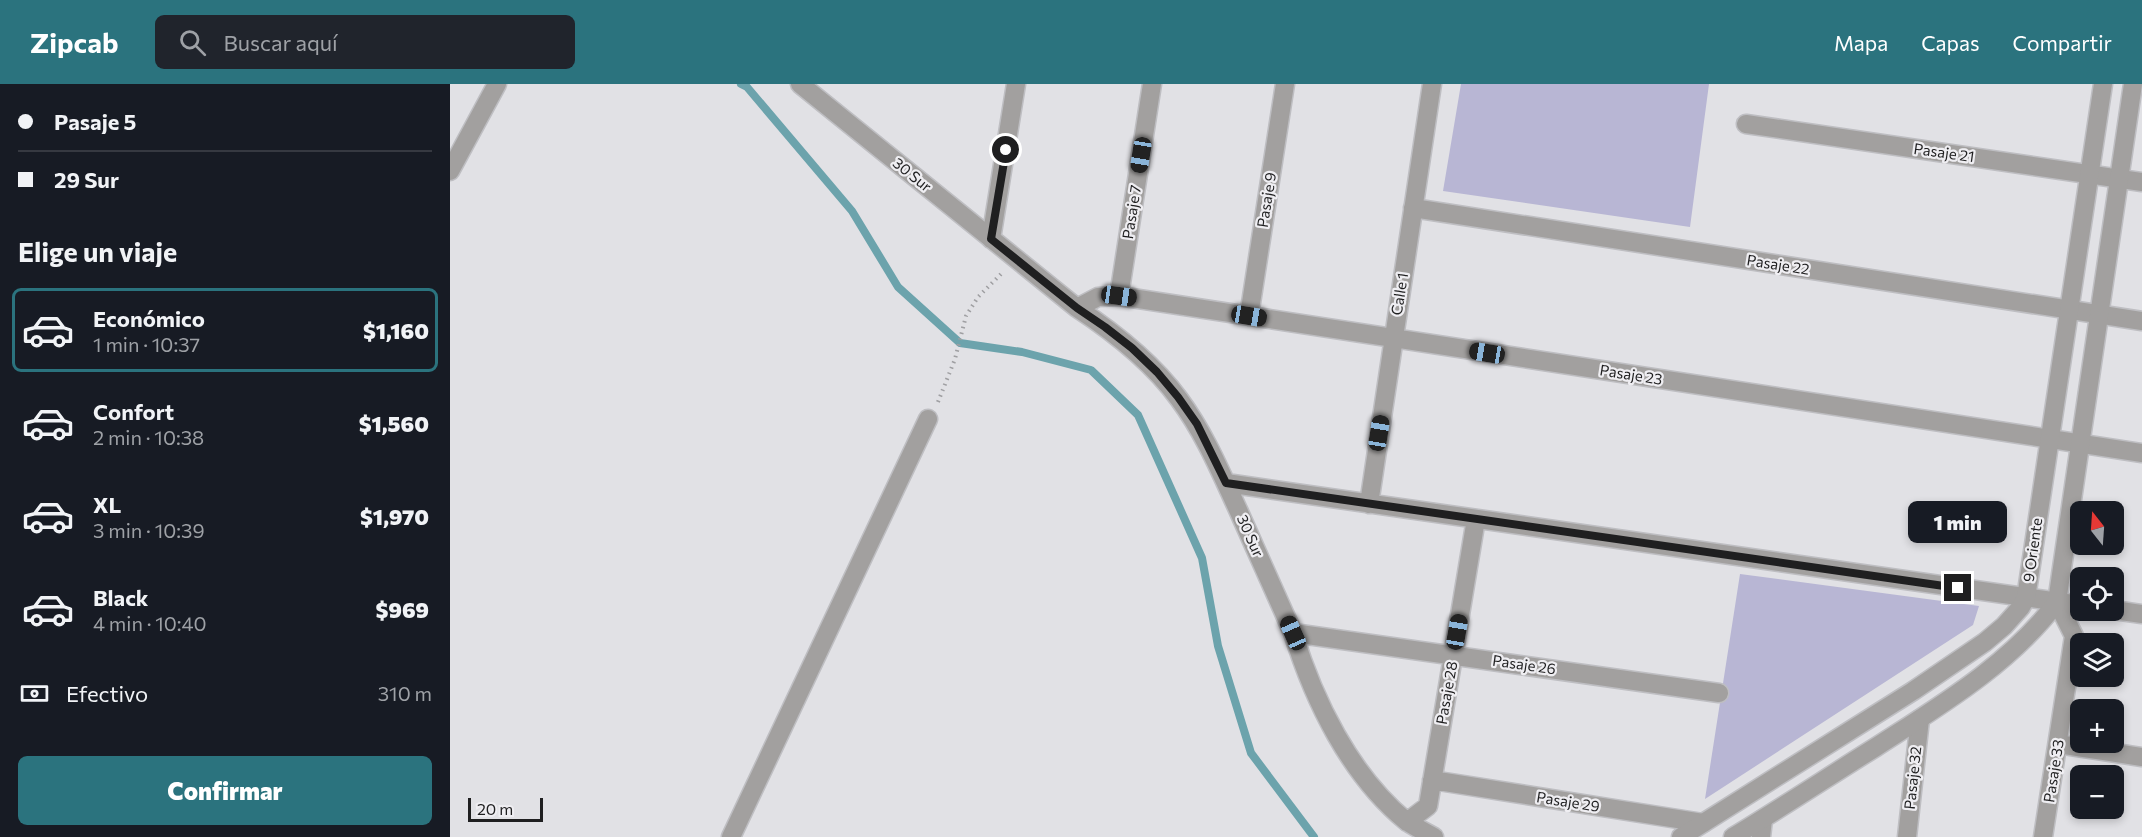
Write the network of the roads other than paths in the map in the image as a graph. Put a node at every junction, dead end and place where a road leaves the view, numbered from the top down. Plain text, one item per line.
1 (497, 84) edge
2 (800, 84) edge
3 (1016, 84) edge
4 (1152, 84) edge
5 (1285, 84) edge
6 (1432, 84) edge
7 (2103, 84) edge
8 (2133, 84) edge
9 (1746, 124) dead end
10 (450, 171) edge
11 (2089, 175) junction
12 (2119, 179) junction
13 (2142, 182) edge
14 (1413, 208) junction
15 (991, 239) junction
16 (1119, 296) junction
17 (1077, 308) junction
18 (2069, 310) junction
19 (2099, 315) junction
20 (1249, 316) junction
21 (2142, 321) edge
22 (1394, 338) junction
23 (928, 419) road end
24 (2050, 439) junction
25 (2080, 444) junction
26 (2142, 453) edge
27 (1226, 483) junction
28 (1369, 504) junction
29 (1476, 519) junction
30 (2026, 598) junction
31 (2057, 602) junction
32 (2070, 604) edge
33 (2124, 611) edge
34 (2142, 614) edge
35 (1293, 633) junction
36 (1454, 654) junction
37 (1719, 693) dead end
38 (1920, 719) junction
39 (2058, 744) junction
40 (2142, 757) edge
41 (1432, 780) junction
42 (1763, 819) junction
43 (1407, 822) junction
44 (1703, 823) junction
45 (731, 837) edge
46 (1434, 837) edge
47 (1681, 837) edge
48 (1733, 837) edge
49 (1761, 837) edge
50 (1907, 837) edge
51 (2043, 837) edge

1 - 10 street
2 - 15 street, 30 Sur
3 - 15 street
4 - 16 street, Pasaje 7
5 - 20 street, Pasaje 9
6 - 14 street, Calle 1
7 - 11 street, 9 Oriente
8 - 12 street, 9 Oriente
9 - 11 street, Pasaje 21
11 - 12 street, Pasaje 21
11 - 18 street, 9 Oriente
12 - 13 street, Pasaje 21
12 - 19 street, 9 Oriente
14 - 18 street, Pasaje 22
14 - 22 street, Calle 1
15 - 17 street, 30 Sur
16 - 17 street
16 - 20 street, Pasaje 23
17 - 27 street, 30 Sur
18 - 19 street, Pasaje 22
18 - 24 street, 9 Oriente
19 - 21 street, Pasaje 22
19 - 25 street, 9 Oriente
20 - 22 street, Pasaje 23
22 - 24 street, Pasaje 23
22 - 28 street, Calle 1
23 - 45 street
24 - 25 street, Pasaje 23
24 - 30 street, 9 Oriente
25 - 26 street, Pasaje 23
25 - 31 street, 9 Oriente
27 - 28 street
27 - 35 street, 30 Sur
28 - 29 street
29 - 30 street
29 - 36 street, Pasaje 28
30 - 31 street
30 - 44 street, 9 Oriente
31 - 32 street
31 - 38 street, 9 Oriente
31 - 39 street, Pasaje 33
33 - 34 street
35 - 36 street, Pasaje 26
35 - 43 street, 30 Sur
36 - 37 street, Pasaje 26
36 - 41 street, Pasaje 28
38 - 42 street, 9 Oriente
38 - 50 street, Pasaje 32
39 - 40 street
39 - 51 street, Pasaje 33
41 - 43 street, Pasaje 28
41 - 44 street, Pasaje 29
42 - 48 street, 9 Oriente
42 - 49 street
43 - 46 street, 30 Sur
44 - 47 street, 9 Oriente

